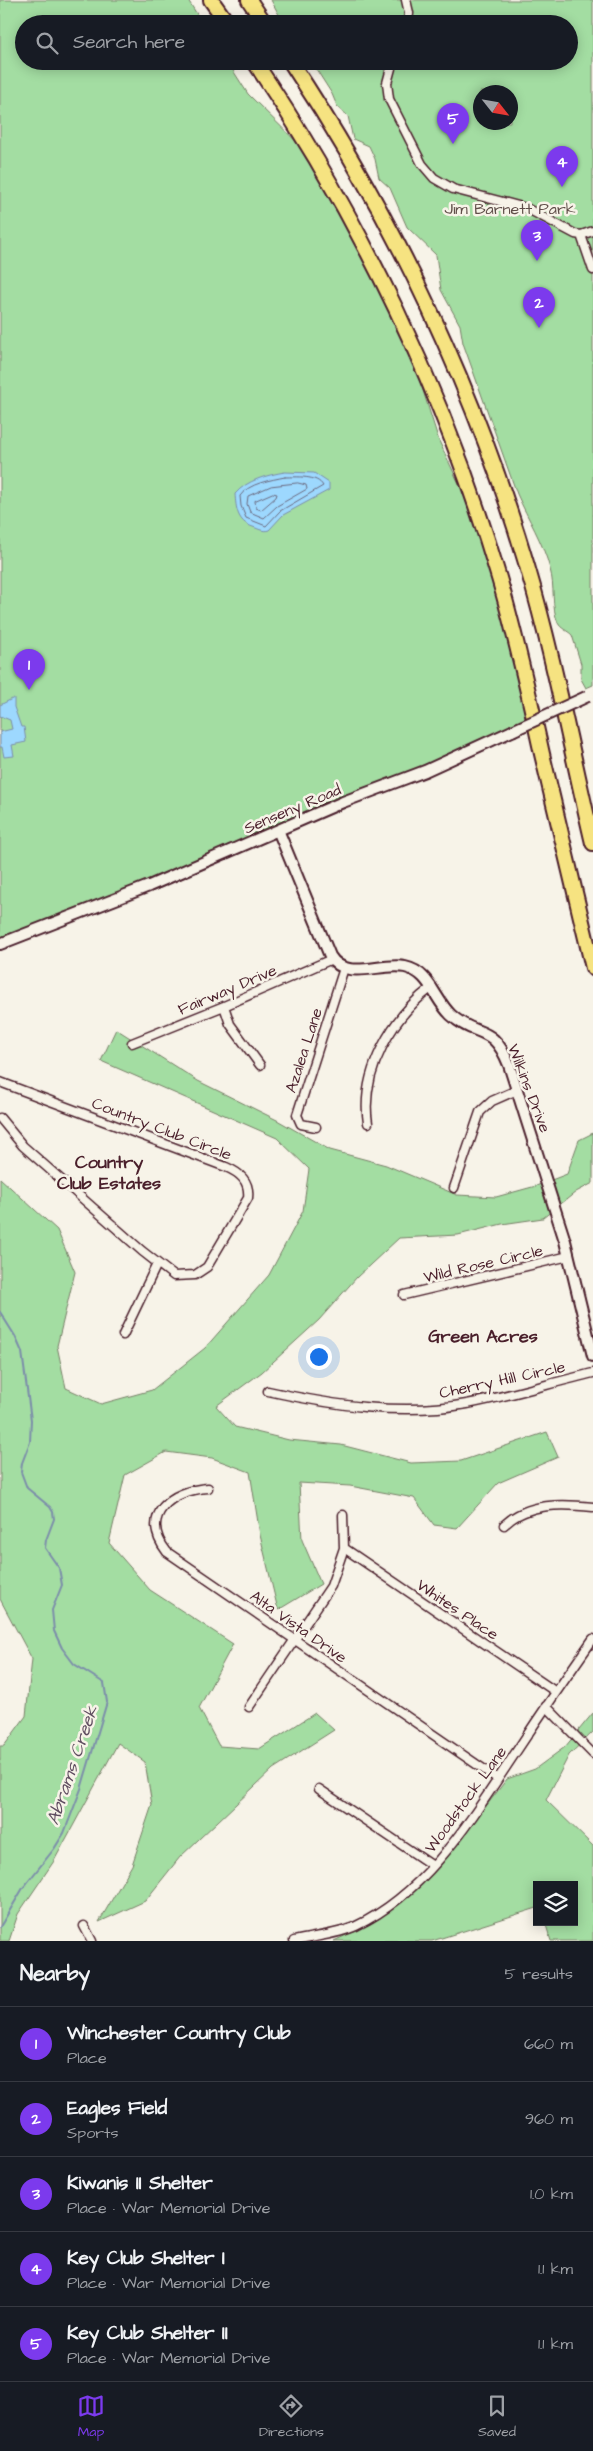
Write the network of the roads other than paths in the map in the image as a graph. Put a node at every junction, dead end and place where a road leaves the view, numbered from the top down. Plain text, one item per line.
1 (211, 0) edge
2 (249, 0) edge
3 (406, 0) edge
4 (222, 15) edge
5 (260, 15) edge
6 (409, 15) edge
7 (260, 70) edge
8 (296, 70) edge
9 (391, 70) edge
10 (593, 231) edge
11 (581, 235) junction
12 (593, 270) edge
13 (591, 695) edge
14 (278, 830) junction
15 (593, 842) edge
16 (0, 944) edge
17 (332, 959) junction
18 (344, 968) junction
19 (593, 968) edge
20 (432, 987) junction
21 (224, 1006) junction
22 (132, 1043) dead end
23 (260, 1065) dead end
24 (0, 1082) edge
25 (518, 1090) junction
26 (0, 1118) edge
27 (368, 1123) dead end
28 (316, 1127) dead end
29 (454, 1188) dead end
30 (569, 1256) junction
31 (157, 1264) junction
32 (404, 1294) dead end
33 (123, 1335) dead end
34 (593, 1356) edge
35 (593, 1374) edge
36 (268, 1391) dead end
37 (208, 1488) dead end
38 (593, 1507) edge
39 (343, 1515) dead end
40 (504, 1525) dead end
41 (344, 1548) junction
42 (593, 1639) edge
43 (296, 1641) junction
44 (556, 1692) junction
45 (546, 1706) junction
46 (249, 1707) dead end
47 (593, 1754) edge
48 (498, 1779) junction
49 (319, 1789) dead end
50 (433, 1866) junction
51 (84, 1926) dead end
52 (92, 1941) edge
53 (294, 1941) edge

1 - 4 highway
2 - 5 highway
3 - 6 street
7 - 19 highway
8 - 15 highway
9 - 11 street
10 - 11 street
11 - 12 street
13 - 14 street, Senseny Road, bridge
14 - 16 street, Senseny Road
14 - 17 street
17 - 18 street
17 - 21 street, Fairway Drive
18 - 20 street, Wilkins Drive
18 - 28 street, Azalea Lane
20 - 25 street, Wilkins Drive
20 - 27 street
21 - 22 street, Fairway Drive
21 - 23 street
24 - 31 street, Country Club Circle
25 - 29 street
25 - 30 street, Wilkins Drive
26 - 31 street, Country Club Circle
30 - 32 street, Wild Rose Circle
30 - 34 street, Wilkins Drive
31 - 33 street
35 - 36 street, Cherry Hill Circle
37 - 43 street, Alta Vista Drive
38 - 40 street
39 - 41 street
41 - 43 street
41 - 44 street, Whites Place
42 - 44 street, Woodstock Lane
43 - 46 street
43 - 48 street, Alta Vista Drive
44 - 45 street, Woodstock Lane
45 - 47 street
45 - 48 street, Woodstock Lane
48 - 50 street, Woodstock Lane
49 - 50 street
50 - 53 street, Woodstock Lane
51 - 52 street

